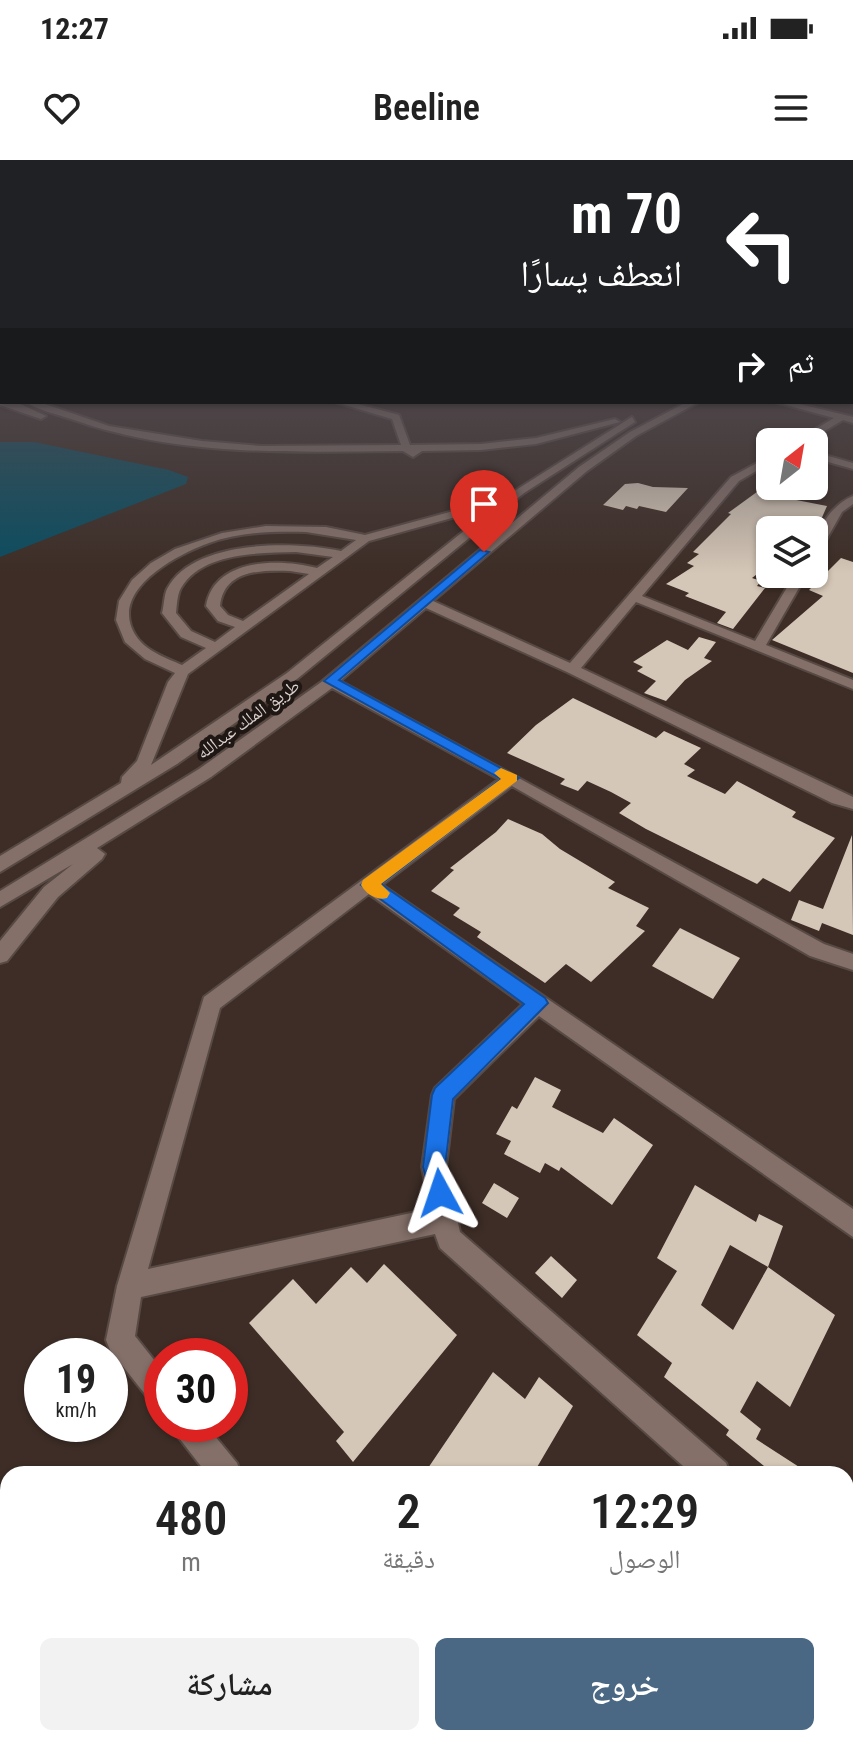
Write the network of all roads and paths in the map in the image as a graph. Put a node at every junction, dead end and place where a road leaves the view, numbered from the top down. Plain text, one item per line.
1 (74, 426) edge
2 (98, 426) edge
3 (401, 426) edge
4 (595, 426) edge
5 (623, 426) edge
6 (648, 426) edge
7 (184, 444) junction
8 (413, 451) junction
9 (525, 453) dead end
10 (828, 459) edge
11 (538, 465) dead end
12 (853, 466) edge
13 (756, 467) edge
14 (515, 494) junction
15 (851, 503) edge
16 (828, 527) edge
17 (365, 539) junction
18 (342, 555) junction
19 (318, 572) junction
20 (793, 588) edge
21 (634, 597) junction
22 (424, 602) junction
23 (244, 626) junction
24 (215, 647) junction
25 (758, 647) junction
26 (572, 669) junction
27 (183, 671) junction
28 (330, 681) junction
29 (853, 685) edge
30 (511, 778) junction
31 (108, 799) junction
32 (853, 803) edge
33 (151, 807) junction
34 (0, 865) edge
35 (369, 885) junction
36 (0, 900) edge
37 (0, 955) edge
38 (853, 962) edge
39 (538, 1003) junction
40 (445, 1219) junction
41 (853, 1224) edge
42 (130, 1286) junction
43 (144, 1370) edge
44 (200, 1442) edge
45 (220, 1466) edge
46 (706, 1466) edge

1 - 7 street
2 - 7 street
3 - 8 street
4 - 8 street
5 - 14 street, طريق الملك عبدالله
6 - 22 street, طريق الملك عبدالله
7 - 8 street
8 - 9 street
10 - 12 street
11 - 14 street
13 - 21 street
14 - 17 street
14 - 31 street, طريق الملك عبدالله
15 - 16 street
17 - 18 street
17 - 27 street
18 - 19 street
18 - 24 street
19 - 23 street
19 - 23 street
20 - 25 street
21 - 25 street
21 - 26 street
22 - 26 street
22 - 28 street, طريق الملك عبدالله
23 - 24 street
24 - 27 street
25 - 29 street
26 - 32 street
27 - 31 street
28 - 30 street
28 - 33 street, طريق الملك عبدالله
30 - 35 street
30 - 38 street
31 - 34 street, طريق الملك عبدالله
33 - 36 street, طريق الملك عبدالله
33 - 37 street
35 - 39 street
35 - 42 street
39 - 40 street
39 - 41 street
40 - 42 street
40 - 46 street
42 - 43 street
44 - 45 street

